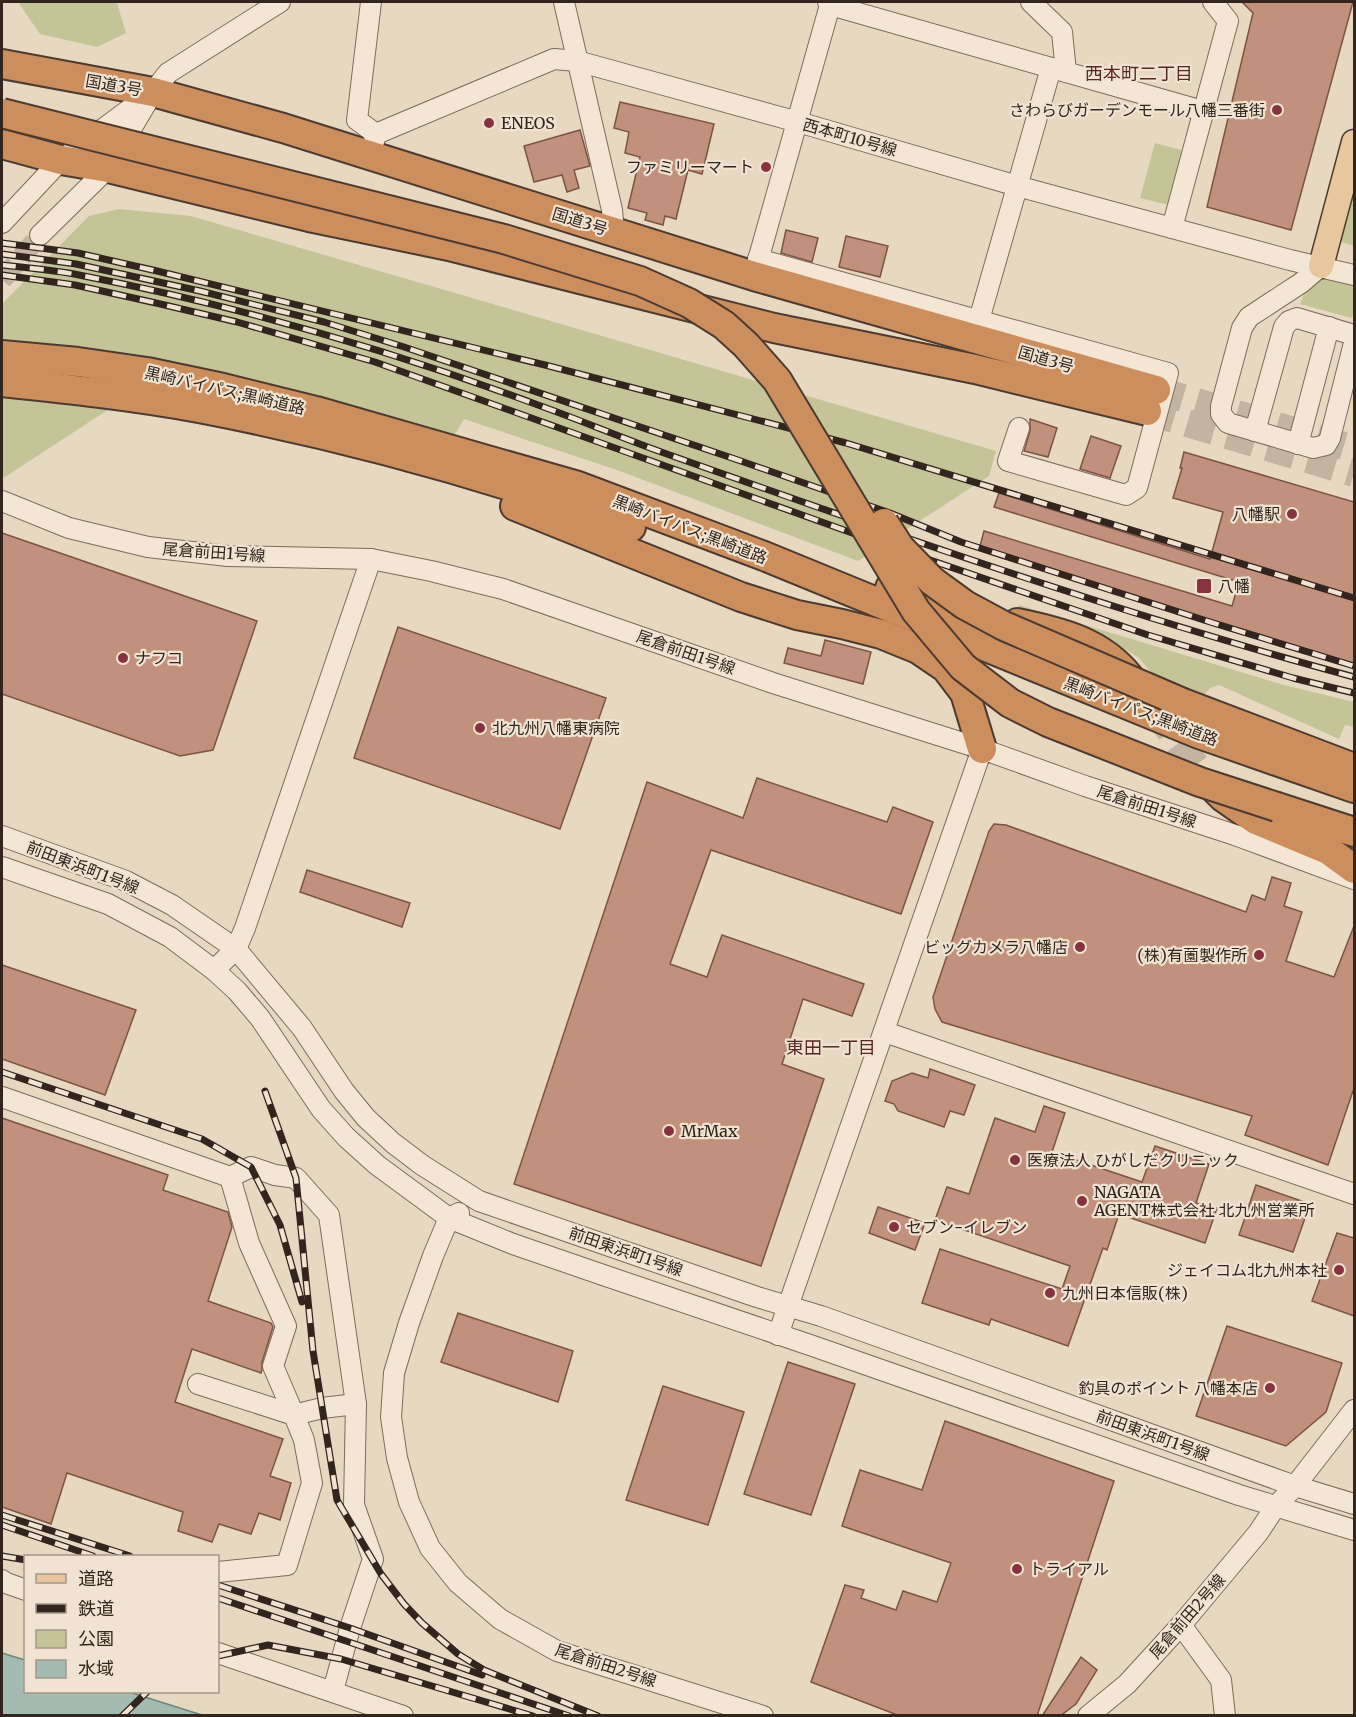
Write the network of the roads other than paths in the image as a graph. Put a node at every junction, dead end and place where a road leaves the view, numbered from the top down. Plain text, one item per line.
1 (280, 2) edge
2 (371, 2) edge
3 (564, 2) edge
4 (1031, 2) edge
5 (1213, 2) edge
6 (829, 3) edge
7 (577, 61) junction
8 (2, 64) edge
9 (1058, 70) junction
10 (153, 92) junction
11 (2, 97) edge
12 (1203, 111) junction
13 (2, 113) edge
14 (798, 122) junction
15 (1354, 142) edge
16 (2, 144) edge
17 (373, 145) junction
18 (61, 160) junction
19 (108, 168) junction
20 (1017, 186) junction
21 (2, 223) edge
22 (1172, 228) junction
23 (614, 231) junction
24 (40, 235) tunnel mouth
25 (1321, 266) junction
26 (756, 268) junction
27 (1354, 274) edge
28 (1276, 299) junction
29 (979, 320) junction
30 (1289, 321) junction
31 (1329, 327) junction
32 (1354, 334) edge
33 (1354, 343) edge
34 (2, 355) edge
35 (2, 382) edge
36 (1019, 428) dead end
37 (1255, 431) junction
38 (319, 435) junction
39 (1298, 444) junction
40 (578, 486) junction
41 (2, 501) edge
42 (371, 559) junction
43 (1147, 700) tunnel mouth
44 (982, 749) junction
45 (1354, 768) edge
46 (1204, 777) tunnel mouth
47 (1354, 788) edge
48 (1354, 808) edge
49 (1354, 832) edge
50 (2, 836) edge
51 (2, 867) edge
52 (1354, 869) edge
53 (1354, 879) edge
54 (236, 949) junction
55 (214, 970) junction
56 (885, 1032) junction
57 (2, 1097) edge
58 (230, 1177) junction
59 (1354, 1194) edge
60 (479, 1201) junction
61 (449, 1218) junction
62 (788, 1306) junction
63 (778, 1335) junction
64 (198, 1384) dead end
65 (356, 1404) junction
66 (1354, 1410) edge
67 (294, 1415) junction
68 (1295, 1486) junction
69 (1354, 1504) edge
70 (1276, 1506) junction
71 (1354, 1530) edge
72 (219, 1572) edge
73 (3, 1588) edge
74 (24, 1590) edge
75 (1181, 1624) junction
76 (219, 1653) edge
77 (333, 1691) junction
78 (404, 1716) edge
79 (763, 1716) edge
80 (1088, 1716) edge
81 (1225, 1716) edge

1 - 10 street
2 - 17 street
3 - 7 street
4 - 9 street
5 - 12 street
6 - 9 street
6 - 14 street
7 - 14 street, 西本町10号線
7 - 17 street, 西本町10号線
7 - 23 street
8 - 10 highway, 国道3号
9 - 12 street
9 - 20 street
10 - 17 highway, 国道3号
10 - 18 street
10 - 19 street
11 - 45 highway, bridge
12 - 22 street
13 - 49 highway, bridge
14 - 20 street, 西本町10号線
14 - 26 street
15 - 25 main road
16 - 18 highway, 国道3号
17 - 23 highway, 国道3号
18 - 19 highway, 国道3号
18 - 21 street
19 - 24 street
19 - 26 highway, 国道3号
20 - 22 street, 西本町10号線
20 - 29 street
22 - 25 street, 西本町10号線
23 - 26 highway, 国道3号
25 - 27 street, 西本町10号線
25 - 28 street
26 - 29 street
28 - 30 street
28 - 37 street
29 - 36 street
30 - 31 street
30 - 37 street
31 - 32 street
31 - 39 street
33 - 39 street
34 - 40 highway, 黒崎バイパス;黒崎道路
35 - 38 highway, 黒崎バイパス;黒崎道路
37 - 39 street
38 - 44 highway
38 - 48 highway, 黒崎バイパス;黒崎道路
40 - 43 highway
40 - 47 highway, 黒崎バイパス;黒崎道路
41 - 42 street, 尾倉前田1号線
42 - 44 street, 尾倉前田1号線
42 - 54 street
44 - 53 street, 尾倉前田1号線
44 - 56 street
46 - 52 highway
50 - 54 street, 前田東浜町1号線
51 - 55 street, 前田東浜町1号線
54 - 55 street
54 - 60 street, 前田東浜町1号線
55 - 61 street, 前田東浜町1号線
56 - 59 street
56 - 62 street
57 - 58 street
58 - 65 street
58 - 67 street
60 - 61 street
60 - 62 street, 前田東浜町1号線
61 - 63 street, 前田東浜町1号線
61 - 79 street, 尾倉前田2号線
62 - 63 street
62 - 68 street, 前田東浜町1号線
63 - 70 street, 前田東浜町1号線
64 - 67 street
65 - 67 street
65 - 77 street
66 - 68 street
67 - 72 street
68 - 69 street, 前田東浜町1号線
68 - 70 street
70 - 71 street, 前田東浜町1号線
70 - 75 street, 尾倉前田2号線
73 - 74 street
75 - 80 street, 尾倉前田2号線
75 - 81 street
76 - 77 street
77 - 78 street

